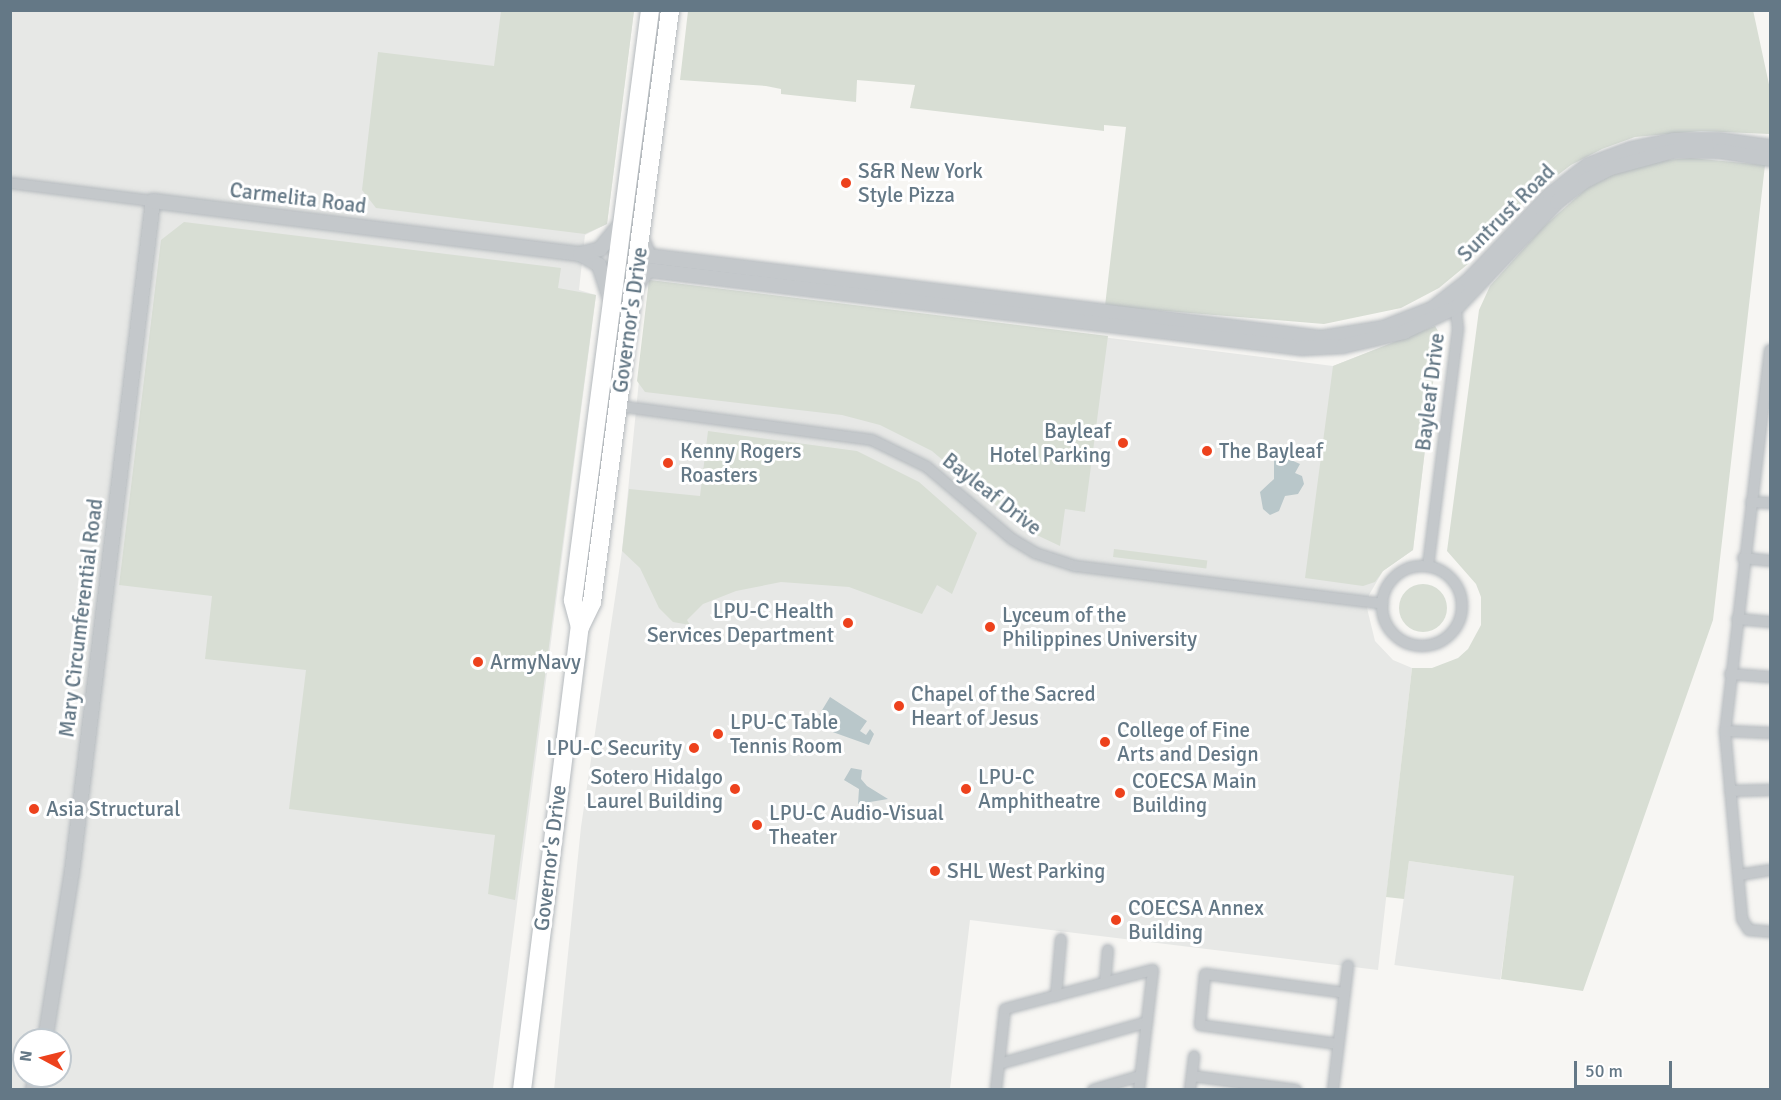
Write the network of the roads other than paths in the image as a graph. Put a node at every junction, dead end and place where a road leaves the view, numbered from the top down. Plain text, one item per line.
1 (650, 10) edge
2 (670, 10) edge
3 (1770, 147) edge
4 (1770, 159) edge
5 (10, 183) edge
6 (153, 201) junction
7 (624, 217) junction
8 (641, 234) junction
9 (580, 254) junction
10 (634, 290) junction
11 (1454, 301) junction
12 (612, 310) junction
13 (1770, 350) edge
14 (618, 406) junction
15 (1751, 502) junction
16 (1770, 503) edge
17 (1743, 558) junction
18 (1770, 561) edge
19 (1428, 566) junction
20 (1383, 604) junction
21 (1737, 620) junction
22 (1770, 622) edge
23 (580, 627) junction
24 (1730, 674) junction
25 (1770, 677) edge
26 (1725, 730) junction
27 (1770, 733) edge
28 (1770, 790) edge
29 (1730, 791) junction
30 (1770, 870) edge
31 (1739, 875) junction
32 (1770, 932) edge
33 (1061, 939) dead end
34 (1108, 950) dead end
35 (1348, 966) dead end
36 (1105, 983) junction
37 (1345, 993) junction
38 (1056, 996) junction
39 (1147, 1022) junction
40 (47, 1028) edge
41 (1338, 1044) junction
42 (1194, 1056) dead end
43 (999, 1064) junction
44 (1140, 1076) junction
45 (1192, 1076) junction
46 (522, 1089) edge
47 (996, 1089) edge
48 (1094, 1089) edge
49 (1139, 1089) edge
50 (1191, 1089) edge
51 (1290, 1089) edge
52 (1333, 1089) edge

1 - 7 main road, Governor's Drive
2 - 8 main road, Governor's Drive
3 - 11 street, Suntrust Road
4 - 11 street, Suntrust Road
5 - 6 street, Carmelita Road
6 - 9 street, Carmelita Road
6 - 40 street, Mary Circumferential Road
7 - 9 street
7 - 12 main road, Governor's Drive
8 - 10 main road, Governor's Drive
8 - 11 street
9 - 12 street
10 - 11 street
10 - 14 main road, Governor's Drive
11 - 19 street, Bayleaf Drive
12 - 23 main road, Governor's Drive
13 - 15 street
14 - 20 street, Bayleaf Drive
14 - 23 main road, Governor's Drive
15 - 16 street
15 - 17 street
17 - 18 street
17 - 21 street
19 - 20 street
19 - 20 street
21 - 22 street
21 - 24 street
23 - 46 main road, Governor's Drive
24 - 25 street
24 - 26 street
26 - 27 street
26 - 29 street
28 - 29 street
29 - 31 street
30 - 31 street
31 - 32 street
33 - 38 street
34 - 36 street
35 - 37 street
36 - 38 street
36 - 39 street
37 - 41 street
37 - 41 street
38 - 43 street
39 - 43 street
39 - 44 street
41 - 52 street
42 - 45 street
43 - 47 street
44 - 48 street
44 - 49 street
45 - 50 street
45 - 51 street

